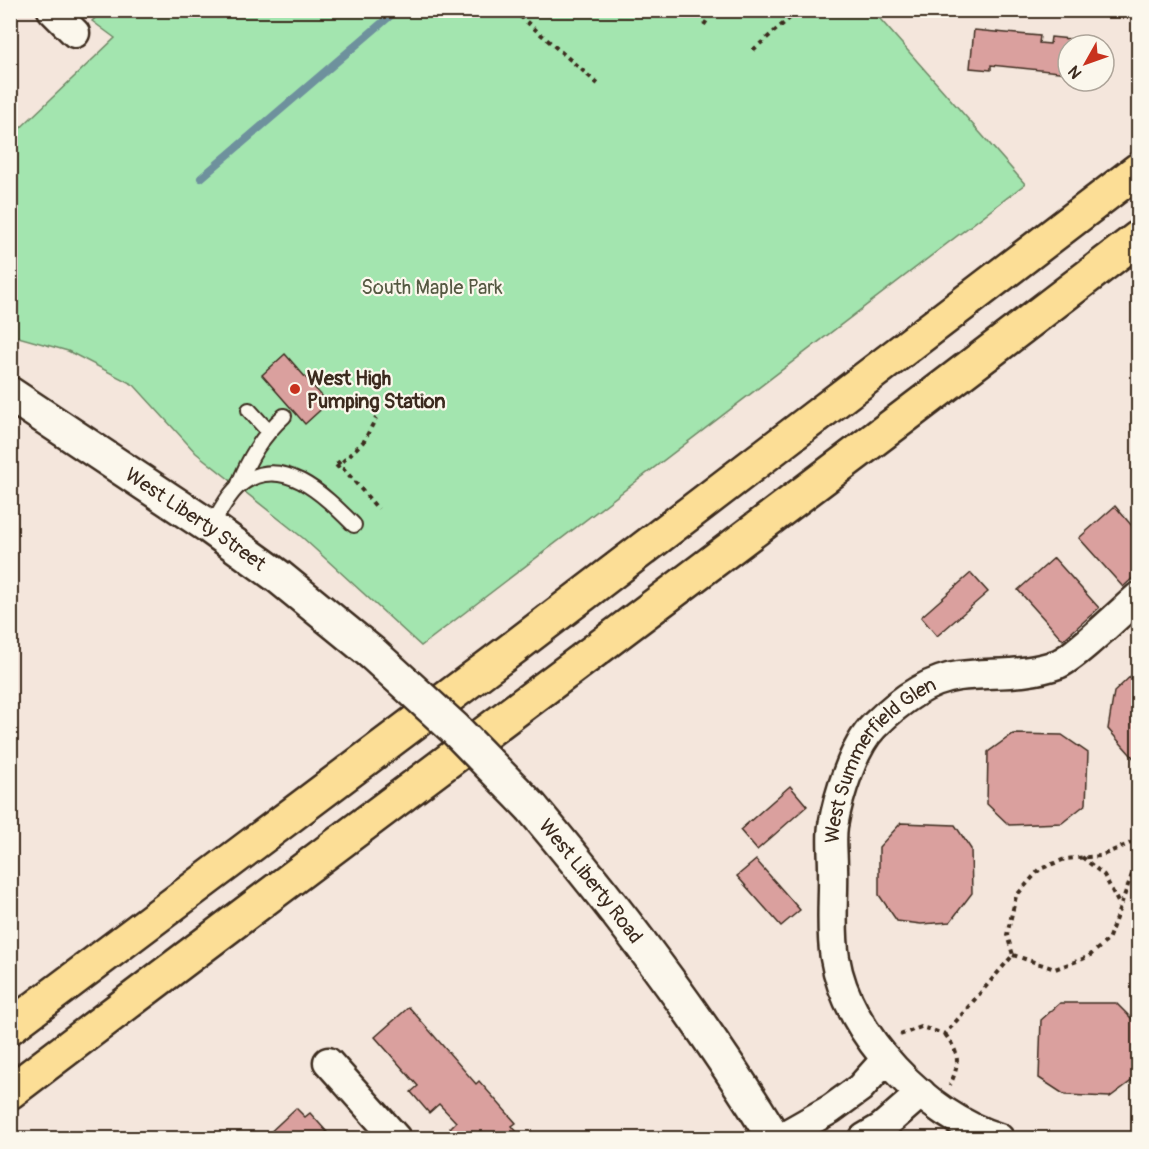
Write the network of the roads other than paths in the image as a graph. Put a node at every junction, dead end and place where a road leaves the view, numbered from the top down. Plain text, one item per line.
1 (52, 10) edge
2 (75, 33) dead end
3 (1138, 170) edge
4 (1138, 238) edge
5 (10, 394) edge
6 (249, 410) dead end
7 (284, 416) dead end
8 (268, 430) junction
9 (238, 486) junction
10 (354, 525) dead end
11 (210, 527) junction
12 (1138, 597) edge
13 (372, 653) joint
14 (10, 1027) edge
15 (891, 1048) junction
16 (328, 1062) dead end
17 (934, 1091) junction
18 (10, 1092) edge
19 (396, 1138) edge
20 (774, 1138) edge
21 (780, 1138) edge
22 (864, 1138) edge
23 (999, 1138) edge

1 - 2 street
3 - 14 highway
4 - 18 highway
5 - 11 main road, West Liberty Street
6 - 8 lane
7 - 8 lane
8 - 9 lane
9 - 10 lane
9 - 11 lane
11 - 13 main road, West Liberty Street
12 - 15 street, West Summerfield Glen
13 - 20 main road, West Liberty Road, bridge
15 - 17 street, West Summerfield Glen
15 - 21 street
16 - 19 street
17 - 22 street
17 - 23 street, West Summerfield Glen

